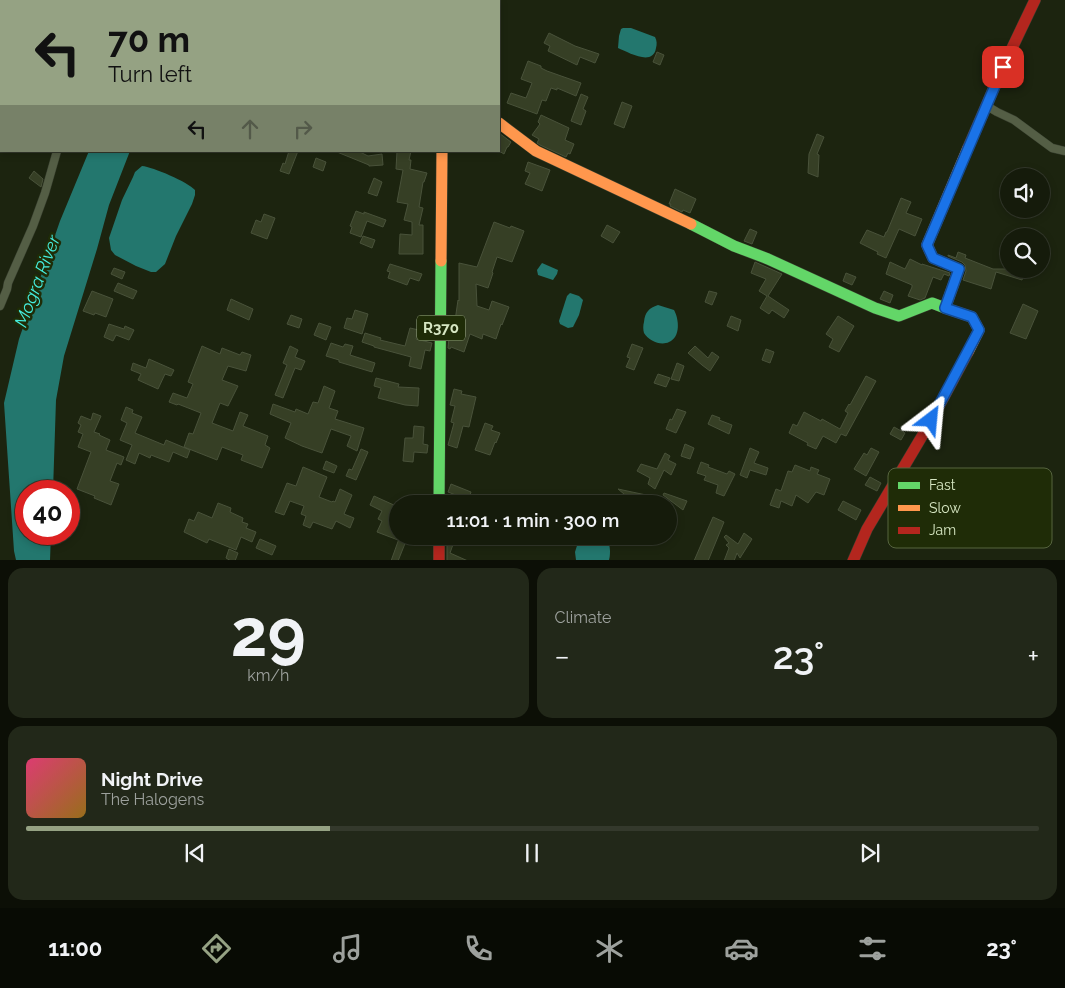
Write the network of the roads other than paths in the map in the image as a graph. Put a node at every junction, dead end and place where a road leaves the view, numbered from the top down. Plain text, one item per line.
1 (1035, 0) edge
2 (986, 106) junction
3 (500, 124) edge
4 (1065, 151) edge
5 (57, 152) edge
6 (442, 152) edge
7 (0, 306) edge
8 (945, 308) junction
9 (903, 468) edge
10 (888, 493) edge
11 (440, 495) edge
12 (439, 545) edge
13 (439, 560) edge
14 (853, 560) edge

1 - 2 street
2 - 4 street
2 - 8 street
3 - 8 street
5 - 7 street
6 - 11 street, R370
8 - 9 street
10 - 14 street
12 - 13 street

